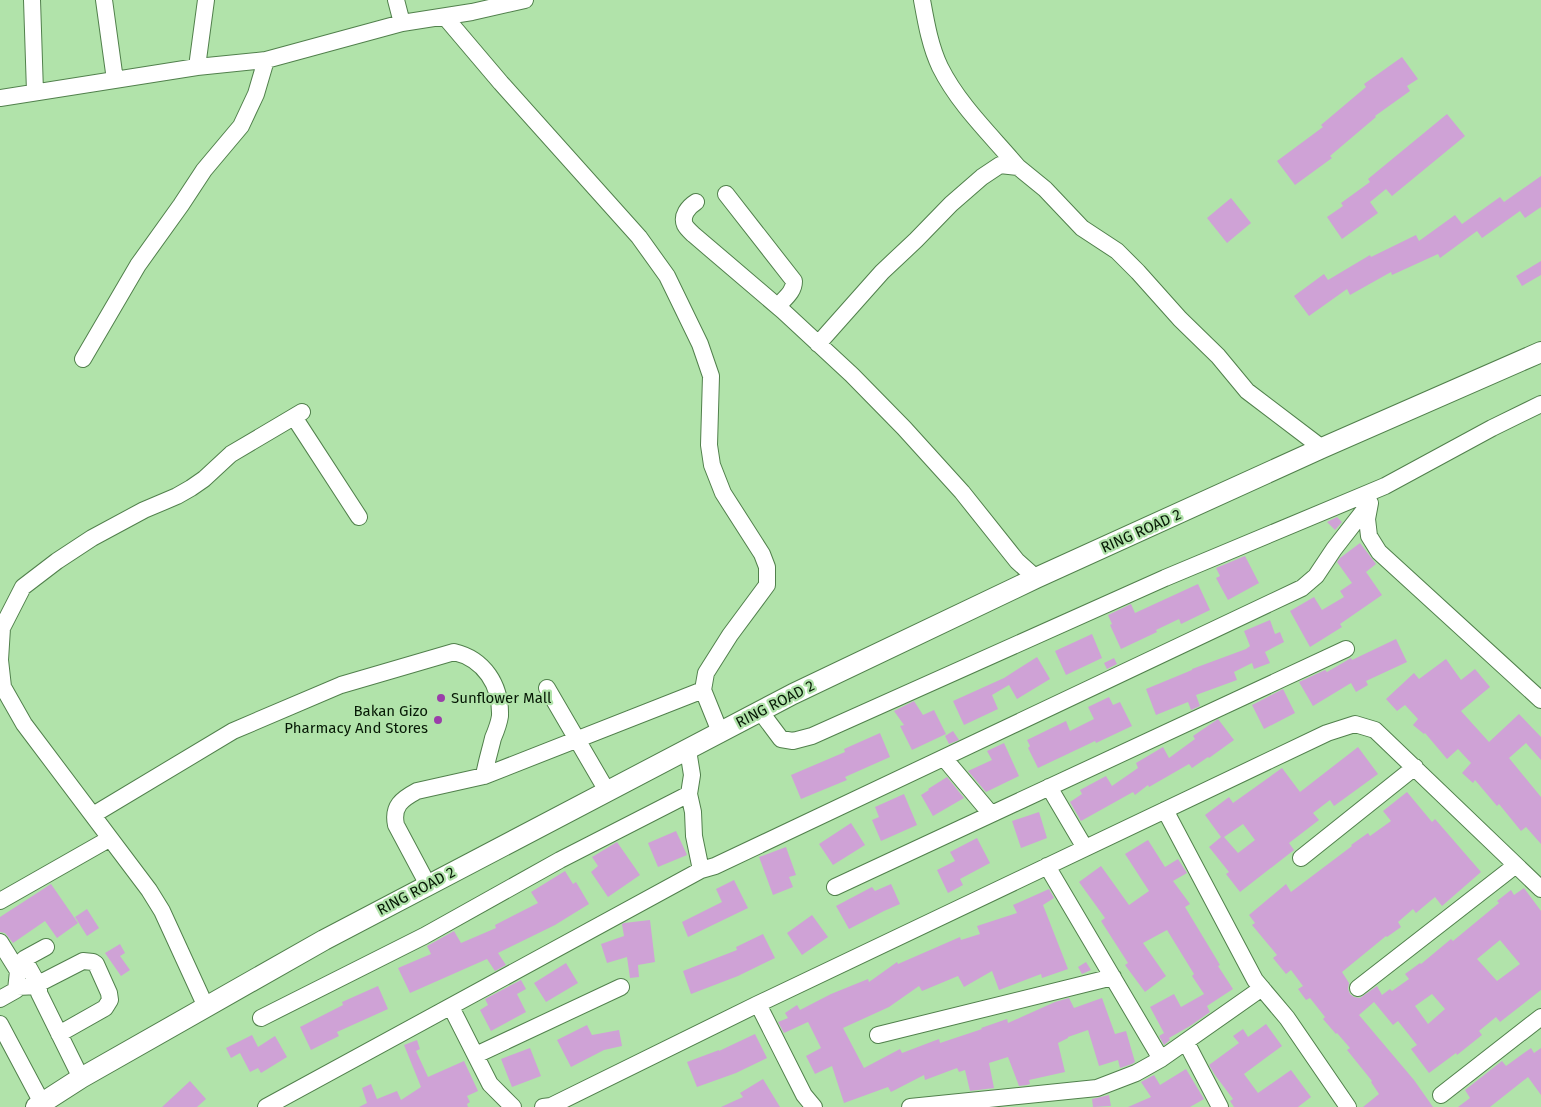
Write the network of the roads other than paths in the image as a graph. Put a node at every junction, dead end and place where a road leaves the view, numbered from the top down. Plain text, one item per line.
1 (32, 0) edge
2 (104, 0) edge
3 (206, 0) edge
4 (396, 0) edge
5 (525, 0) edge
6 (922, 0) edge
7 (472, 6) edge
8 (445, 16) junction
9 (402, 23) junction
10 (266, 60) junction
11 (197, 67) junction
12 (115, 80) junction
13 (35, 92) junction
14 (0, 98) edge
15 (1018, 167) junction
16 (726, 194) dead end
17 (696, 202) dead end
18 (778, 306) junction
19 (818, 344) junction
20 (1541, 352) edge
21 (83, 359) dead end
22 (1541, 404) edge
23 (1322, 448) junction
24 (1385, 486) junction
25 (1369, 504) junction
26 (359, 517) dead end
27 (1036, 578) junction
28 (1346, 649) dead end
29 (547, 688) dead end
30 (703, 690) junction
31 (1541, 700) edge
32 (760, 711) junction
33 (720, 732) junction
34 (578, 740) junction
35 (688, 750) junction
36 (944, 758) junction
37 (1415, 766) junction
38 (484, 776) junction
39 (1049, 787) junction
40 (607, 791) junction
41 (689, 794) junction
42 (1165, 810) junction
43 (991, 814) junction
44 (93, 815) junction
45 (109, 839) junction
46 (1085, 848) junction
47 (1301, 858) dead end
48 (1516, 864) junction
49 (1047, 866) junction
50 (701, 870) junction
51 (428, 885) junction
52 (835, 887) dead end
53 (1541, 888) edge
54 (0, 901) edge
55 (0, 942) edge
56 (46, 947) dead end
57 (1113, 977) junction
58 (39, 986) junction
59 (17, 987) junction
60 (620, 987) dead end
61 (1262, 988) junction
62 (1358, 988) dead end
63 (0, 999) edge
64 (758, 1004) junction
65 (451, 1006) junction
66 (206, 1007) junction
67 (1541, 1017) edge
68 (261, 1018) dead end
69 (0, 1024) edge
70 (59, 1034) junction
71 (878, 1036) dead end
72 (1186, 1042) junction
73 (476, 1055) junction
74 (1161, 1059) junction
75 (81, 1078) junction
76 (1441, 1096) dead end
77 (39, 1105) edge
78 (266, 1107) edge
79 (513, 1107) edge
80 (548, 1107) edge
81 (814, 1107) edge
82 (910, 1107) edge
83 (1220, 1107) edge
84 (1348, 1107) edge

1 - 13 street
2 - 12 street
3 - 11 street
4 - 9 street
5 - 7 street
6 - 15 street
7 - 8 street
8 - 9 street
8 - 30 street
9 - 10 street
10 - 11 street
10 - 21 street
11 - 12 street
12 - 13 street
13 - 14 street
15 - 19 street
15 - 23 street
16 - 18 street
17 - 18 street
18 - 19 street
19 - 27 street
20 - 23 main road, RING ROAD 2
22 - 24 street
23 - 27 main road, RING ROAD 2
24 - 25 street
24 - 32 street
25 - 31 street
25 - 36 street
26 - 44 street
27 - 32 main road, RING ROAD 2
28 - 39 street
29 - 34 street
30 - 33 street
30 - 34 street
32 - 33 main road, RING ROAD 2
33 - 35 main road, RING ROAD 2
34 - 38 street
34 - 40 street
35 - 40 main road, RING ROAD 2
35 - 41 street
36 - 43 street
36 - 50 street
37 - 42 street
37 - 47 street
37 - 48 street
38 - 44 street
38 - 51 street
39 - 43 street
39 - 46 street
40 - 51 main road, RING ROAD 2
41 - 50 street
41 - 68 street
42 - 46 street
42 - 61 street
43 - 52 street
44 - 45 street
45 - 54 street
45 - 66 street
46 - 49 street
48 - 53 street
48 - 62 street
49 - 57 street
49 - 64 street
50 - 65 street
51 - 66 main road, RING ROAD 2
55 - 59 street
56 - 58 street
57 - 71 street
57 - 74 street
58 - 59 street
58 - 70 street
58 - 70 street
59 - 63 street
60 - 73 street
61 - 72 street
61 - 84 street
64 - 80 street
64 - 81 street
65 - 73 street
65 - 78 street
66 - 75 main road, RING ROAD 2
67 - 76 street
69 - 77 street
70 - 75 street
72 - 74 street
72 - 83 street
73 - 79 street
74 - 82 street
75 - 77 main road, RING ROAD 2

